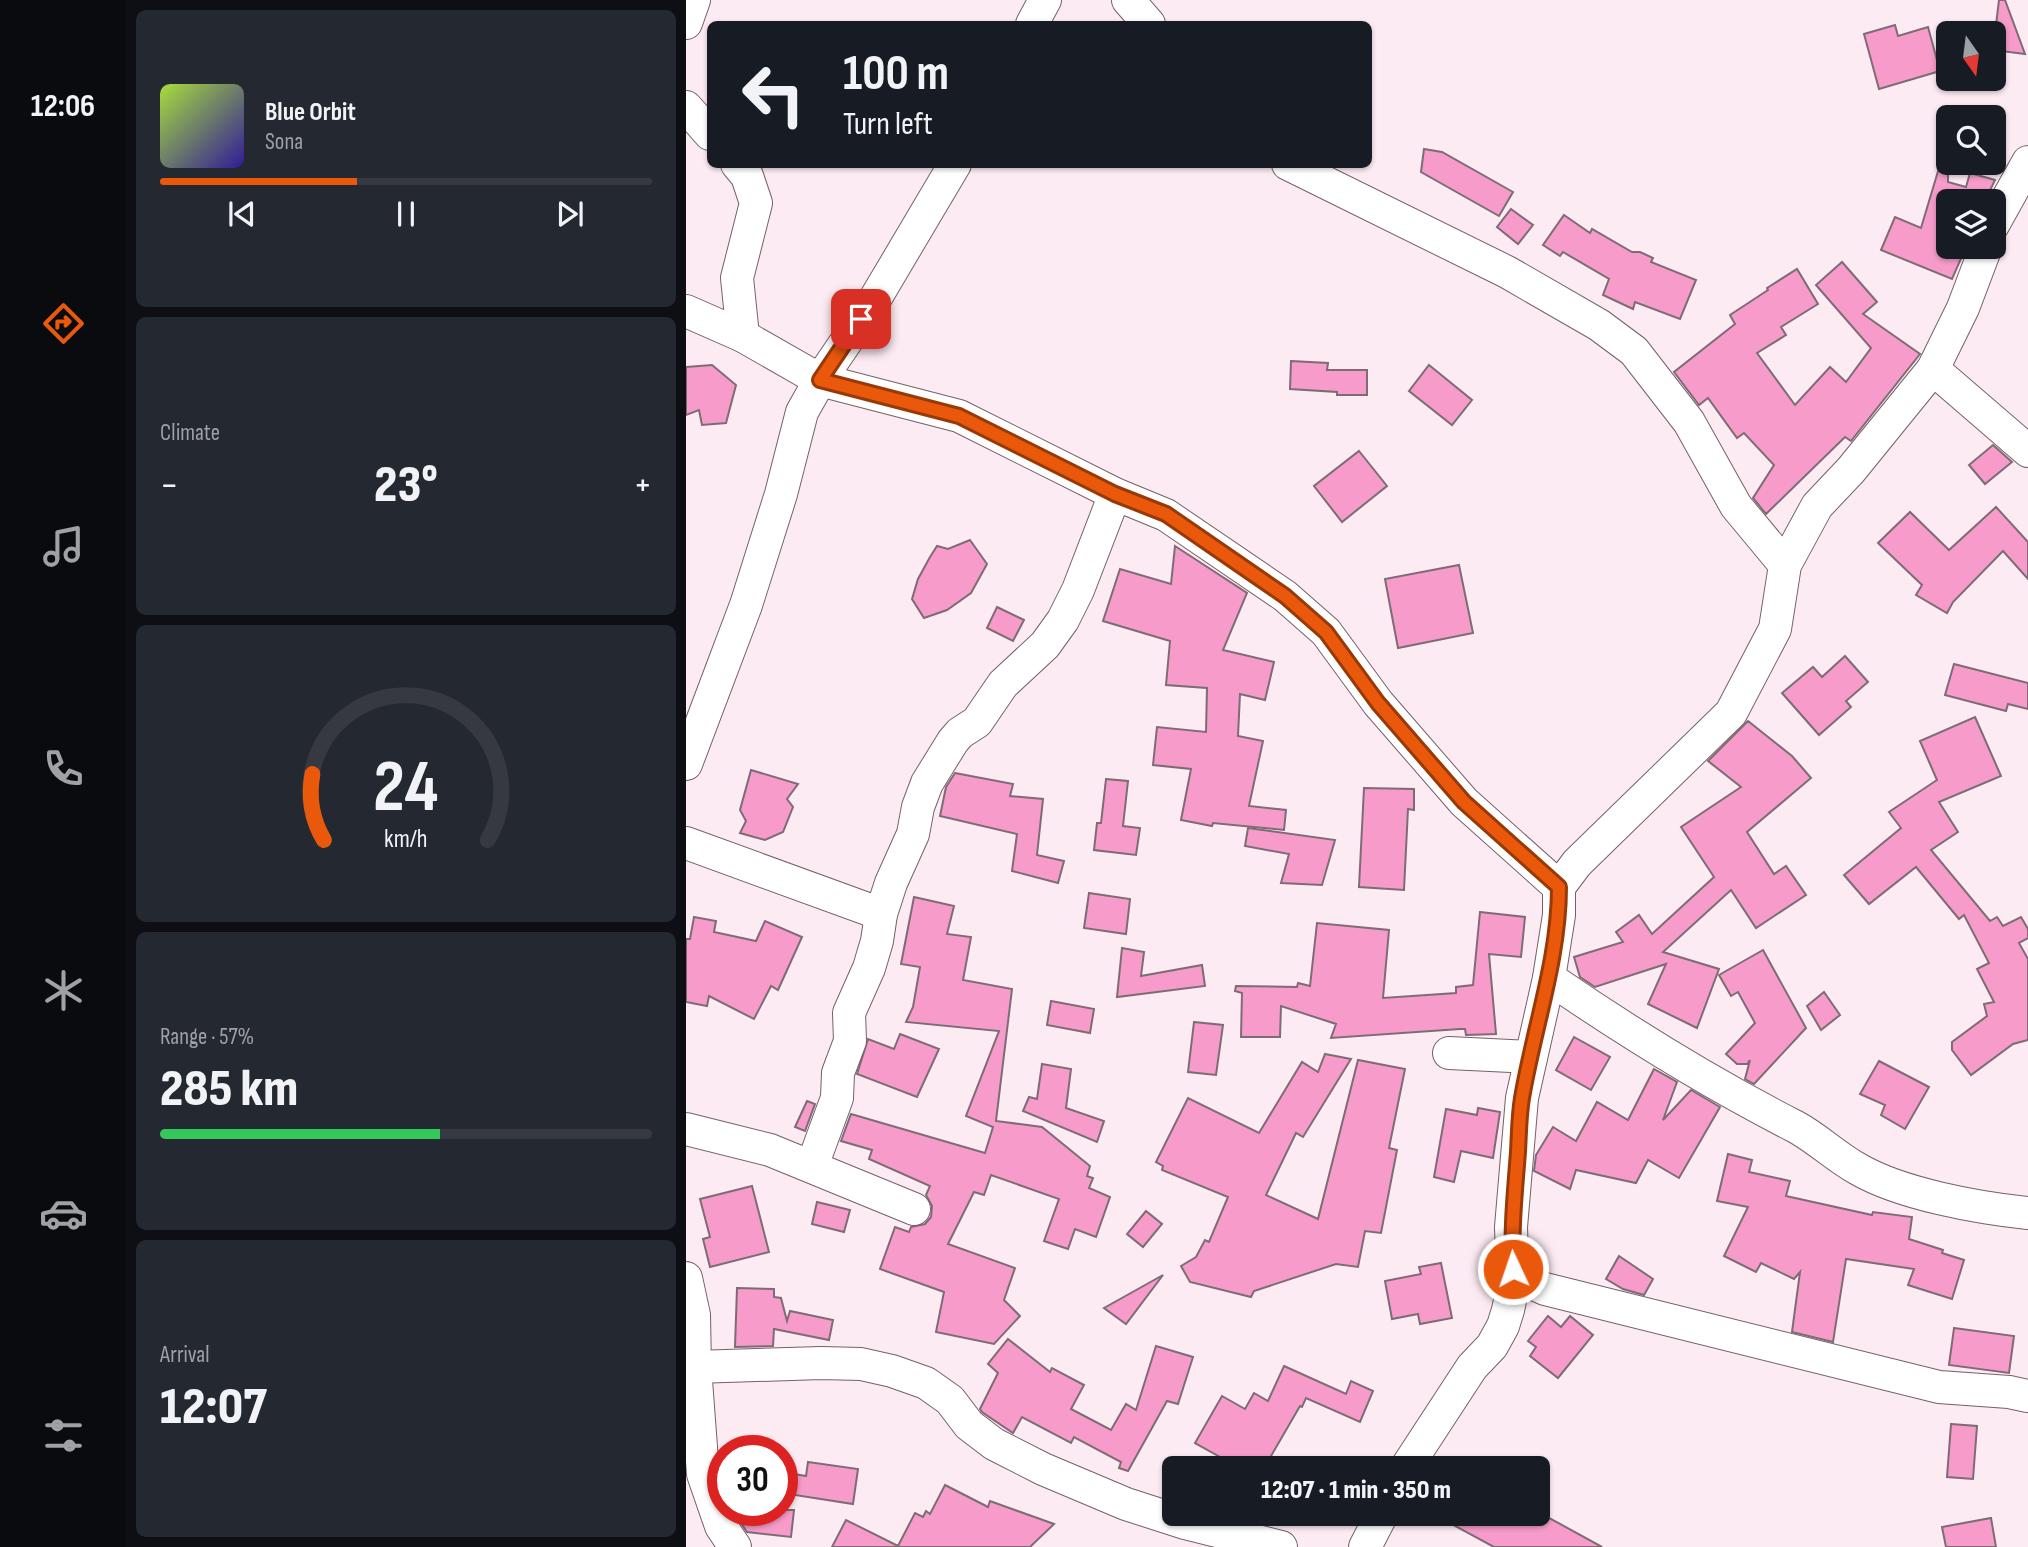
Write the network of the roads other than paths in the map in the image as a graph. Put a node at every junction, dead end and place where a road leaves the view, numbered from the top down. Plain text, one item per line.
1 (694, 0) edge
2 (1045, 0) edge
3 (1128, 0) edge
4 (1034, 21) edge
5 (1146, 21) edge
6 (686, 23) edge
7 (686, 107) edge
8 (707, 132) edge
9 (2028, 162) edge
10 (740, 168) edge
11 (953, 168) edge
12 (1296, 168) edge
13 (2006, 202) edge
14 (1982, 259) edge
15 (686, 311) edge
16 (743, 336) junction
17 (1933, 369) junction
18 (820, 380) junction
19 (2028, 451) edge
20 (1115, 494) junction
21 (1784, 565) junction
22 (686, 764) edge
23 (686, 843) edge
24 (1559, 887) junction
25 (881, 914) junction
26 (1549, 978) junction
27 (1449, 1053) dead end
28 (1531, 1057) junction
29 (686, 1129) edge
30 (812, 1166) junction
31 (914, 1209) dead end
32 (2028, 1213) edge
33 (1513, 1269) junction
34 (686, 1278) edge
35 (695, 1367) junction
36 (2028, 1396) edge
37 (1414, 1456) edge
38 (1376, 1526) edge
39 (735, 1547) edge
40 (1281, 1547) edge
41 (1365, 1547) edge

1 - 6 street
2 - 4 street
3 - 5 street
7 - 8 street
9 - 13 street
10 - 16 street
11 - 18 street
12 - 21 street
14 - 17 street
15 - 16 street
16 - 18 street
17 - 19 street
17 - 21 street
18 - 20 street
18 - 22 street
20 - 24 street
20 - 25 street
21 - 24 street
23 - 25 street
24 - 26 street
25 - 30 street
26 - 28 street
26 - 32 street
27 - 28 street
28 - 33 street
29 - 30 street
30 - 31 street
33 - 36 street
33 - 37 street
34 - 35 street
35 - 39 street
35 - 40 street
38 - 41 street

